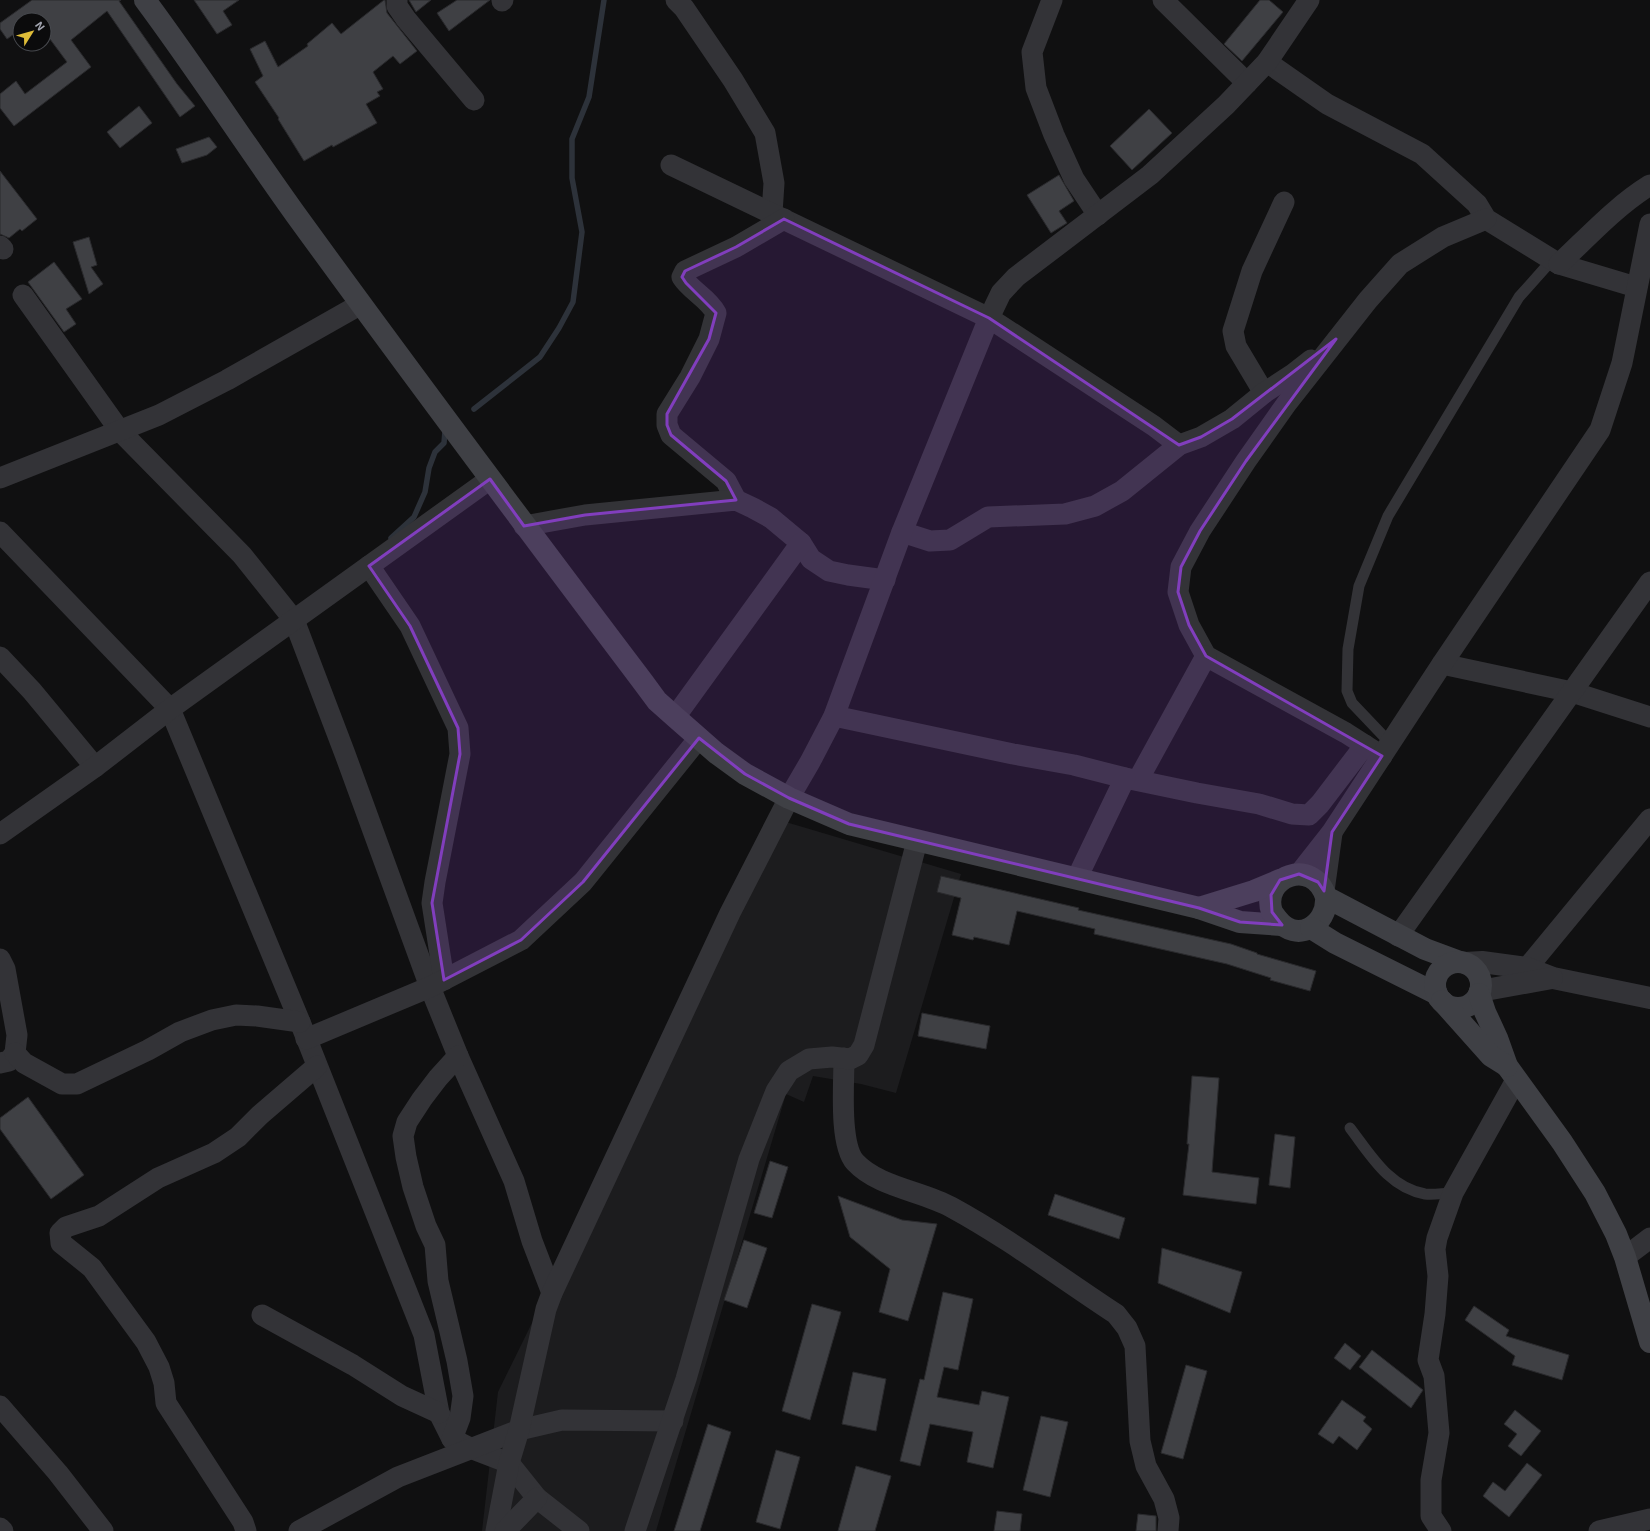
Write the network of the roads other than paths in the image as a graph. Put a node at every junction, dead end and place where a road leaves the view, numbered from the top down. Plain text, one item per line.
1 (145, 0) edge
2 (397, 0) edge
3 (676, 0) edge
4 (1052, 0) edge
5 (1163, 0) edge
6 (1311, 3) edge
7 (1266, 62) junction
8 (1247, 83) junction
9 (474, 100) dead end
10 (672, 165) dead end
11 (1650, 185) edge
12 (1284, 202) dead end
13 (1098, 215) junction
14 (778, 216) junction
15 (1486, 219) junction
16 (1650, 224) edge
17 (1556, 262) junction
18 (1636, 287) junction
19 (23, 295) dead end
20 (361, 304) junction
21 (989, 318) junction
22 (1336, 339) junction
23 (1264, 393) junction
24 (120, 431) junction
25 (1179, 445) junction
26 (0, 478) edge
27 (490, 479) junction
28 (736, 500) junction
29 (524, 526) junction
30 (0, 532) edge
31 (902, 532) junction
32 (801, 543) junction
33 (369, 566) junction
34 (885, 580) junction
35 (1650, 582) edge
36 (294, 620) junction
37 (1206, 656) junction
38 (0, 657) edge
39 (1442, 664) junction
40 (1572, 692) junction
41 (170, 709) junction
42 (834, 716) junction
43 (675, 717) junction
44 (1650, 717) edge
45 (699, 738) junction
46 (1365, 745) junction
47 (1386, 750) junction
48 (95, 767) junction
49 (1132, 779) junction
50 (789, 798) junction
51 (1650, 819) edge
52 (1332, 832) junction
53 (0, 834) edge
54 (917, 841) junction
55 (1289, 877) junction
56 (1077, 878) junction
57 (1325, 894) junction
58 (1199, 908) junction
59 (1282, 925) junction
60 (1311, 928) junction
61 (1398, 936) junction
62 (0, 959) edge
63 (1462, 962) junction
64 (1527, 968) junction
65 (1553, 978) junction
66 (437, 984) junction
67 (1480, 993) junction
68 (1439, 997) junction
69 (1650, 998) edge
70 (303, 1031) junction
71 (458, 1056) junction
72 (7, 1058) edge
73 (844, 1058) junction
74 (317, 1066) junction
75 (1511, 1073) junction
76 (1350, 1128) dead end
77 (1453, 1193) junction
78 (1650, 1238) edge
79 (1625, 1257) junction
80 (552, 1293) junction
81 (262, 1315) dead end
82 (1650, 1342) edge
83 (0, 1406) edge
84 (438, 1413) junction
85 (673, 1421) junction
86 (519, 1430) junction
87 (452, 1439) junction
88 (470, 1448) junction
89 (509, 1463) junction
90 (537, 1498) junction
91 (1650, 1519) edge
92 (0, 1528) edge
93 (3, 1531) edge
94 (103, 1531) edge
95 (246, 1531) edge
96 (299, 1531) edge
97 (496, 1531) edge
98 (505, 1531) edge
99 (579, 1531) edge
100 (635, 1531) edge
101 (1168, 1531) edge
102 (1441, 1531) edge
103 (1599, 1531) edge

1 - 20 main road
2 - 9 street
3 - 14 street
4 - 13 street
5 - 8 street
6 - 7 street
7 - 8 street
7 - 15 street
8 - 13 street
10 - 14 street
11 - 17 street
12 - 23 street
13 - 21 street
14 - 21 street
14 - 28 street
15 - 17 street
15 - 22 street
16 - 18 street
17 - 18 street
17 - 47 lane
18 - 39 street
19 - 24 street
20 - 24 street
20 - 27 main road
21 - 25 street
21 - 31 street
22 - 23 street
22 - 37 street
23 - 25 street
24 - 26 street
24 - 36 street
25 - 31 street
27 - 29 main road
27 - 33 street
28 - 29 street
28 - 32 street
29 - 43 main road
30 - 41 street
31 - 34 street
32 - 34 street
32 - 43 street
33 - 36 street
33 - 66 street
34 - 42 street
35 - 40 street
36 - 41 street
36 - 66 street
37 - 46 street
37 - 49 street
38 - 48 street
39 - 40 street
39 - 47 street
40 - 44 street
40 - 61 street
41 - 48 street
41 - 70 street
42 - 49 street
42 - 50 street
43 - 45 main road
45 - 50 main road
45 - 66 street
46 - 47 street
46 - 49 street
47 - 52 street
48 - 53 street
49 - 56 street
50 - 54 main road
50 - 80 street
51 - 64 street
52 - 55 street
52 - 57 street
54 - 56 main road
54 - 73 street
55 - 57 main road
55 - 58 main road
55 - 59 main road
56 - 58 main road
57 - 60 main road
57 - 61 main road
58 - 59 main road
59 - 60 main road
60 - 68 main road
61 - 63 main road
62 - 72 street
63 - 64 street
63 - 67 main road
63 - 68 main road
64 - 65 street
65 - 67 street
65 - 69 street
66 - 70 street
66 - 71 street
67 - 68 main road
67 - 75 main road
68 - 75 main road
70 - 72 street
70 - 74 street
71 - 80 street
71 - 87 street
73 - 85 street
73 - 101 street
74 - 84 street
74 - 95 street
75 - 77 street
75 - 79 main road
76 - 77 lane
77 - 102 street
78 - 79 street
79 - 82 main road
80 - 86 street
81 - 84 street
83 - 94 street
84 - 87 street
85 - 86 street
85 - 100 street
86 - 88 street
86 - 89 street
87 - 88 street
88 - 89 street
88 - 96 street
89 - 90 street
89 - 97 street
90 - 98 street
90 - 99 street
91 - 103 street
92 - 93 street

